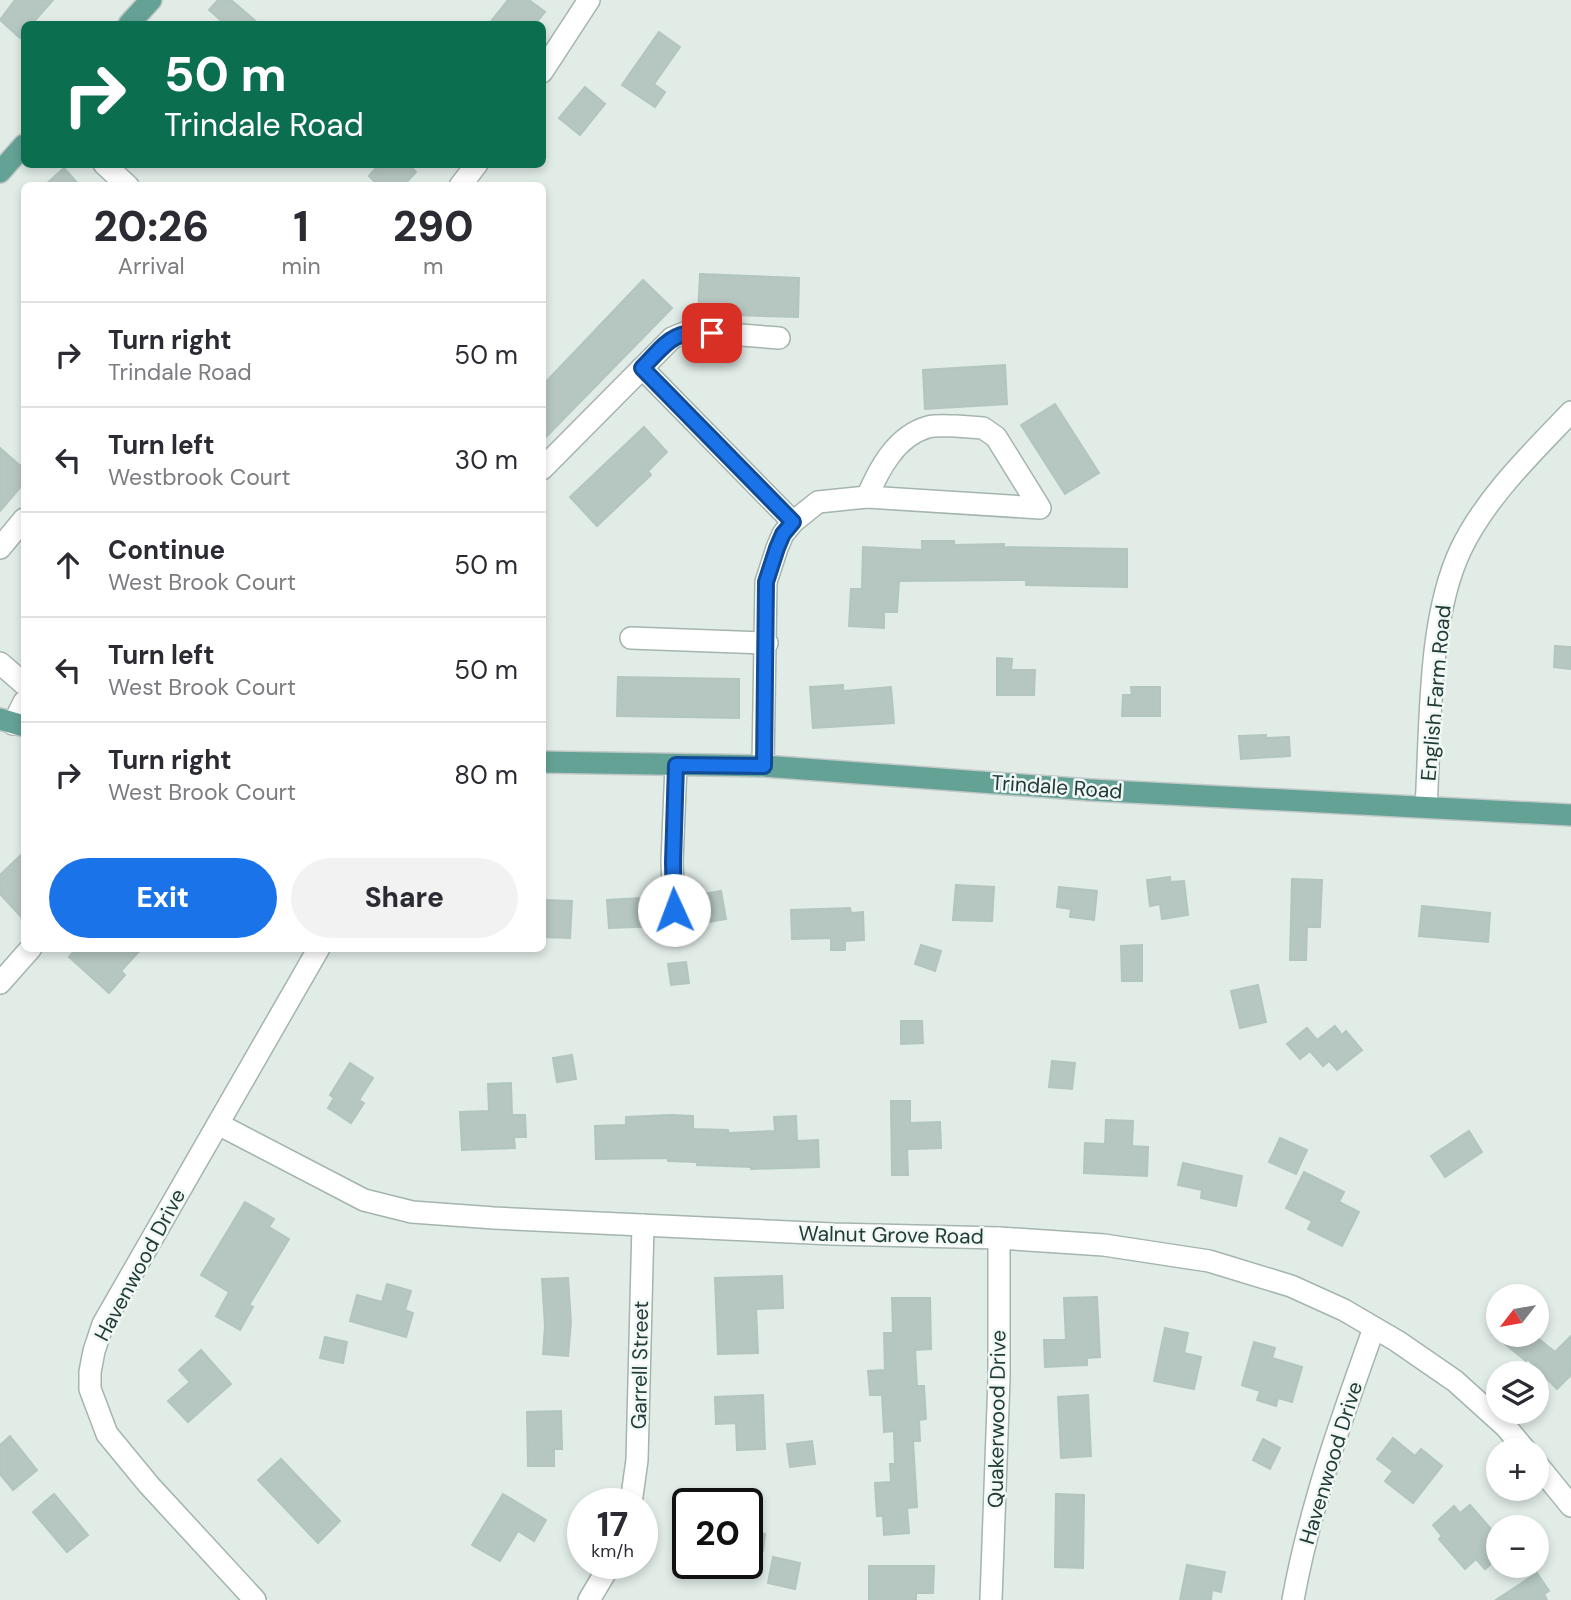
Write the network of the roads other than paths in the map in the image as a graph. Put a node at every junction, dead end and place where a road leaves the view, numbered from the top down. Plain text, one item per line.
1 (150, 0) edge
2 (589, 0) edge
3 (132, 21) edge
4 (546, 66) edge
5 (21, 148) edge
6 (108, 168) edge
7 (474, 168) edge
8 (0, 172) edge
9 (124, 182) edge
10 (463, 182) edge
11 (779, 338) dead end
12 (642, 368) junction
13 (1571, 412) edge
14 (546, 465) edge
15 (867, 497) junction
16 (793, 522) junction
17 (21, 523) edge
18 (0, 548) edge
19 (631, 638) dead end
20 (767, 643) junction
21 (0, 663) edge
22 (21, 681) edge
23 (546, 762) edge
24 (676, 765) junction
25 (764, 766) junction
26 (1426, 807) junction
27 (1571, 815) edge
28 (674, 910) dead end
29 (28, 952) edge
30 (317, 952) edge
31 (0, 983) edge
32 (218, 1124) junction
33 (643, 1225) junction
34 (999, 1238) junction
35 (1374, 1328) junction
36 (1515, 1438) edge
37 (1549, 1479) edge
38 (633, 1488) edge
39 (1571, 1506) edge
40 (601, 1579) edge
41 (255, 1600) edge
42 (589, 1600) edge
43 (991, 1600) edge
44 (1293, 1600) edge

1 - 3 main road
2 - 4 street
5 - 8 main road
6 - 9 street
7 - 10 street
11 - 12 street
12 - 14 street
12 - 16 street
13 - 26 street, English Farm Road
15 - 15 street
15 - 16 street
16 - 20 street
17 - 18 street
19 - 20 street
20 - 25 street
21 - 22 street
23 - 24 main road, Trindale Road
24 - 25 main road, Trindale Road
24 - 28 street
25 - 26 main road, Trindale Road
26 - 27 main road, Trindale Road
29 - 31 street
30 - 32 street, Havenwood Drive
32 - 33 street, Walnut Grove Road
32 - 41 street, Havenwood Drive
33 - 34 street, Walnut Grove Road
33 - 38 street, Garrell Street
34 - 35 street, Walnut Grove Road
34 - 43 street, Quakerwood Drive
35 - 36 street, Walnut Grove Road
35 - 44 street, Havenwood Drive
37 - 39 street
40 - 42 street

